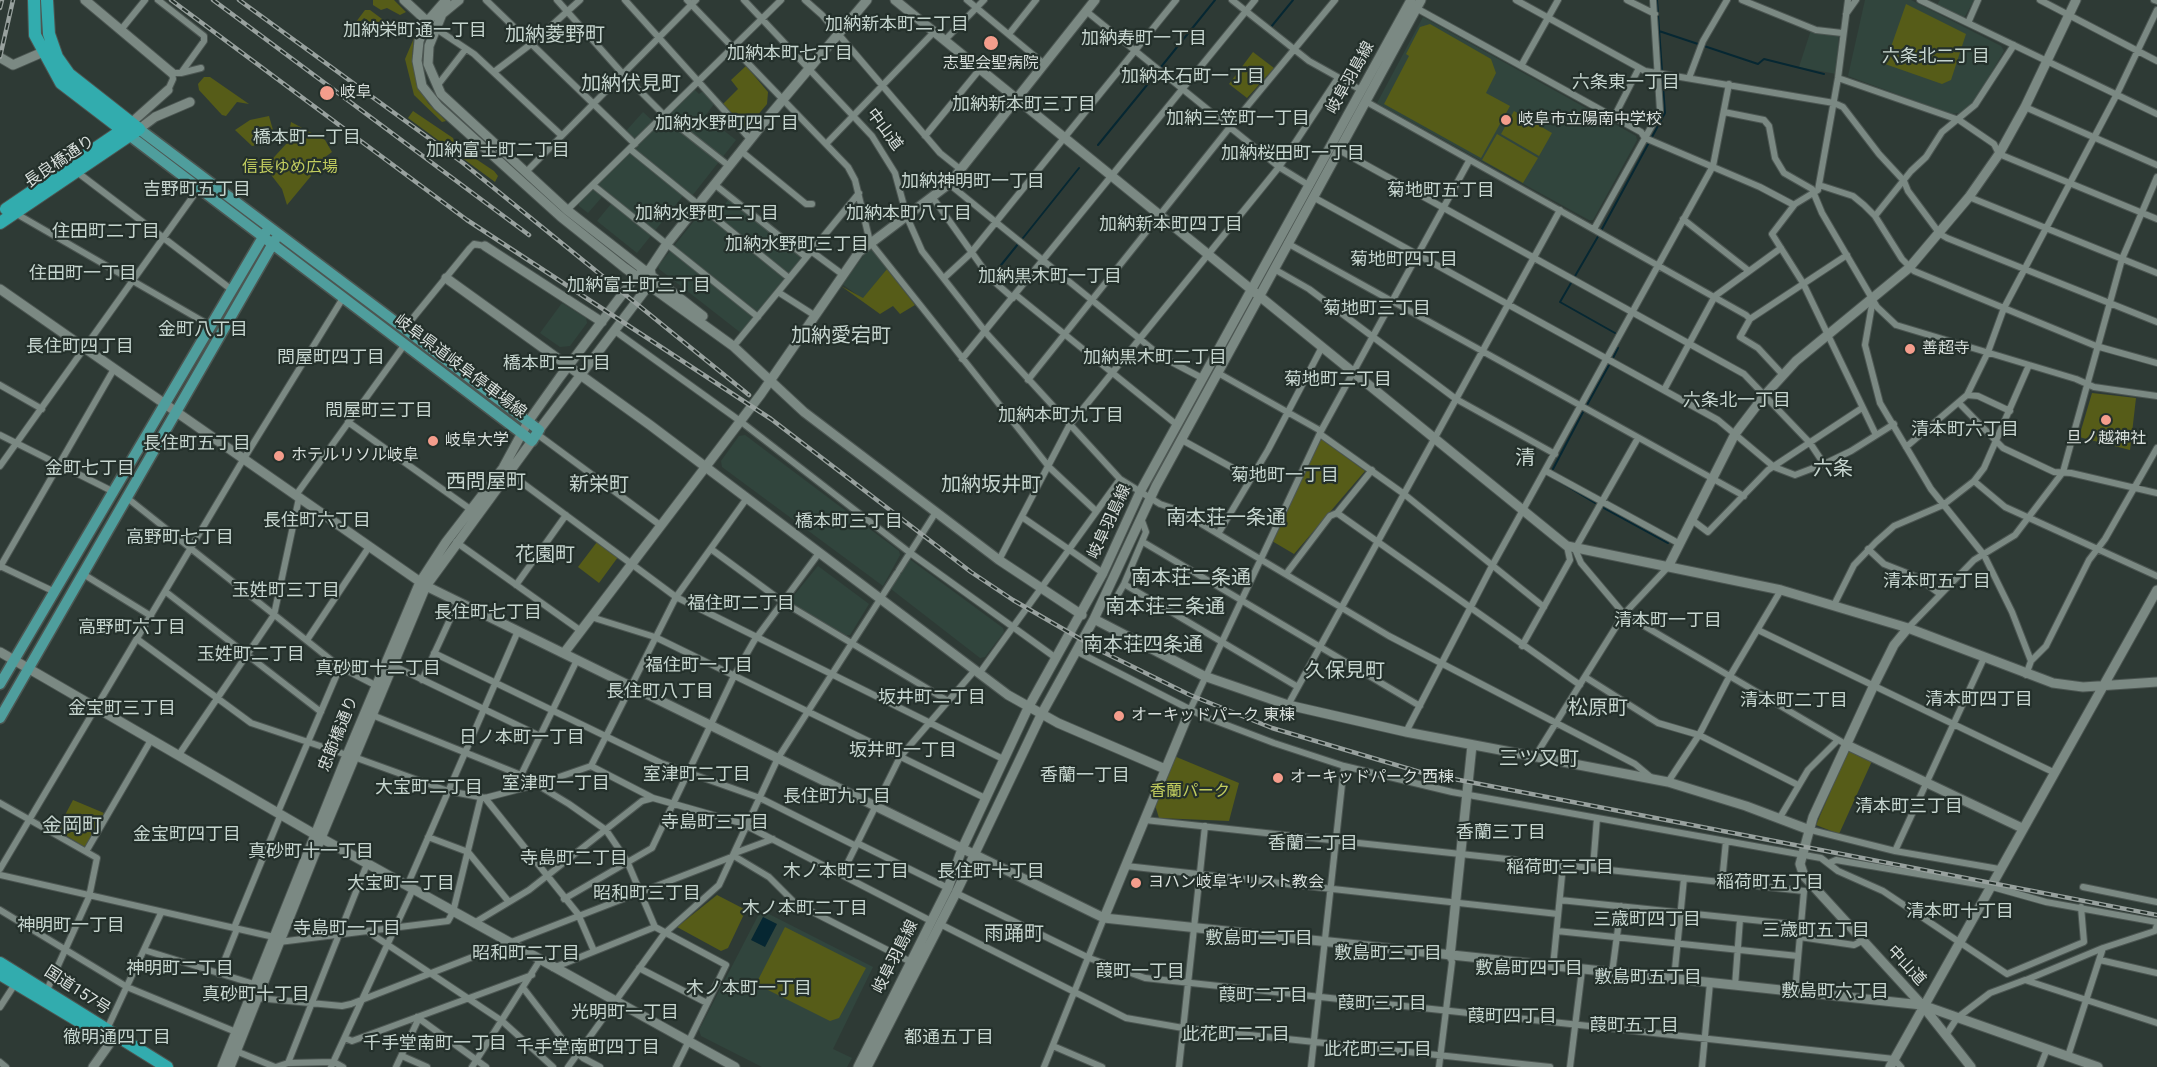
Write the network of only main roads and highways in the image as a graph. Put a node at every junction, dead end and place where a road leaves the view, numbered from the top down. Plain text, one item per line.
1 (34, 0) edge
2 (47, 0) edge
3 (130, 129) junction
4 (0, 213) edge
5 (0, 223) edge
6 (266, 232) junction
7 (276, 240) junction
8 (0, 684) edge
9 (0, 718) edge
10 (0, 963) edge
11 (0, 974) edge
12 (112, 1036) junction
13 (154, 1067) edge
14 (167, 1067) edge

1 - 3 highway
2 - 3 highway
3 - 4 highway, 長良橋通り
3 - 5 highway, 長良橋通り
3 - 6 main road, 岐阜県道岐阜停車場線
3 - 6 main road, 岐阜県道岐阜停車場線
6 - 7 main road, 岐阜県道岐阜停車場線
6 - 8 main road
7 - 7 main road, 岐阜県道岐阜停車場線
7 - 9 main road
10 - 12 highway, 国道157号
11 - 12 highway, 国道157号
12 - 13 highway, 国道157号
12 - 14 highway, 国道157号

